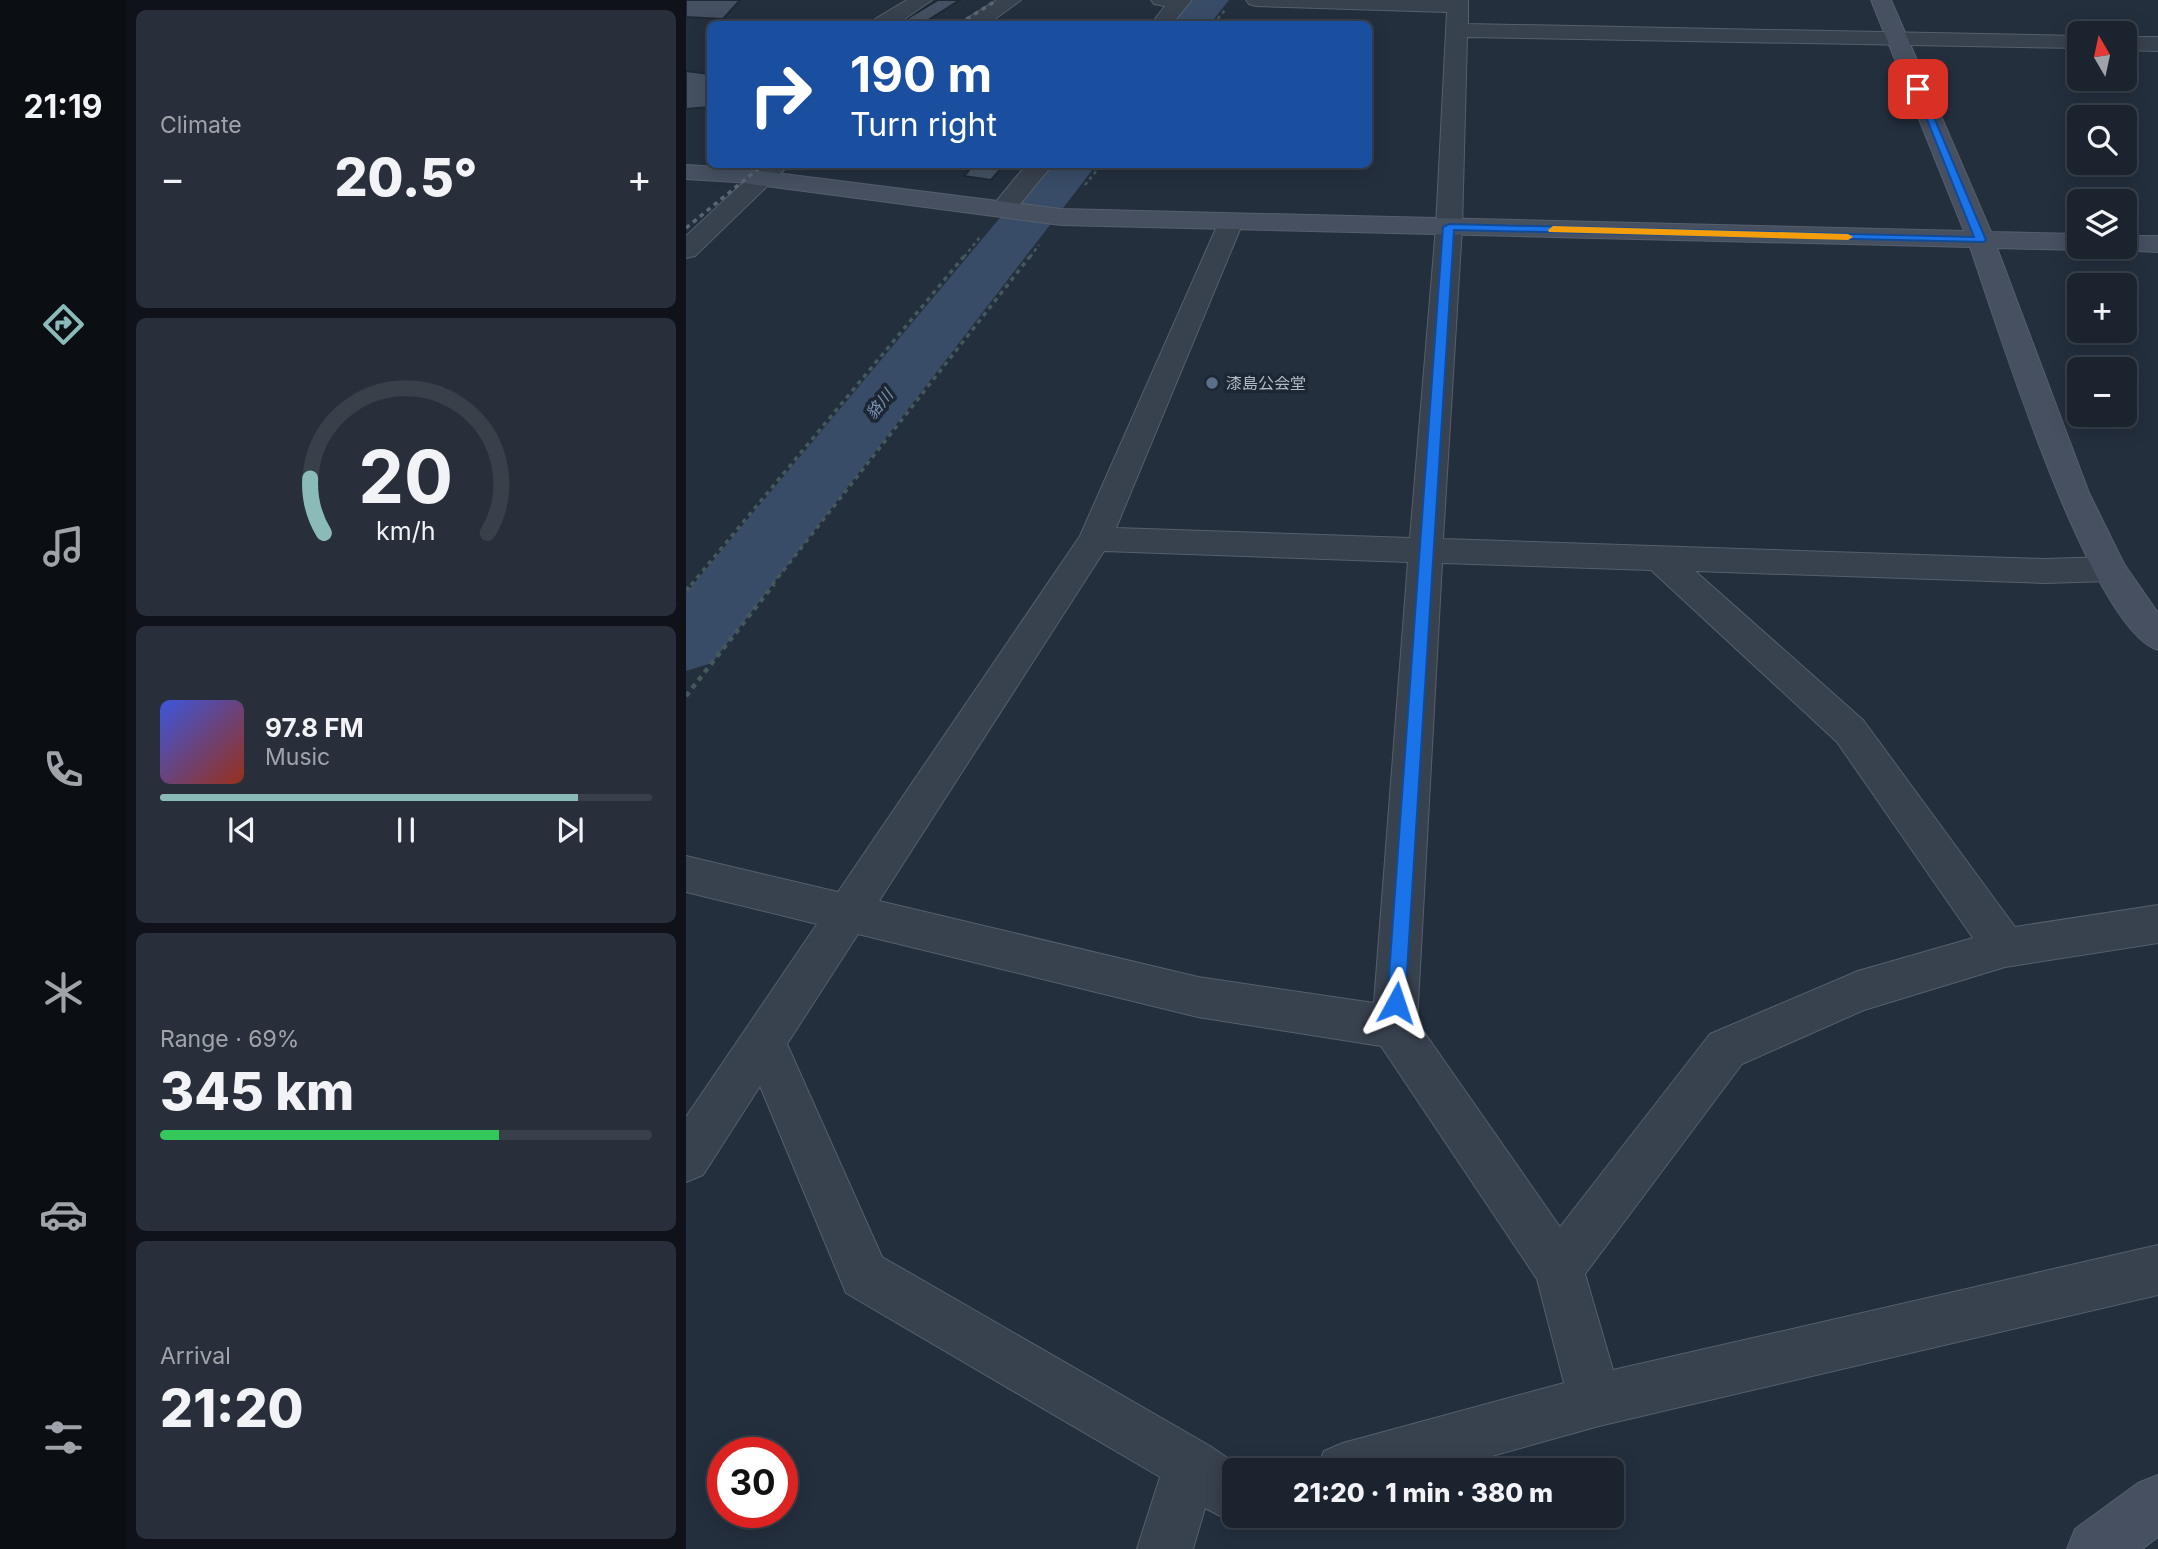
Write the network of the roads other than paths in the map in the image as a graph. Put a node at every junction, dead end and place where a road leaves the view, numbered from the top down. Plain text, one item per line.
1 (922, 0) edge
2 (1011, 0) edge
3 (1161, 0) edge
4 (1256, 0) edge
5 (1881, 0) edge
6 (1458, 3) edge
7 (888, 21) edge
8 (979, 21) edge
9 (1164, 21) edge
10 (1457, 30) junction
11 (1897, 39) junction
12 (2067, 42) edge
13 (2137, 43) edge
14 (2158, 44) edge
15 (1038, 168) edge
16 (703, 170) edge
17 (769, 172) edge
18 (1003, 209) junction
19 (1230, 222) junction
20 (1449, 227) junction
21 (1981, 240) junction
22 (2067, 243) edge
23 (2137, 244) edge
24 (2158, 244) edge
25 (686, 250) edge
26 (1095, 539) junction
27 (1427, 551) junction
28 (1660, 559) junction
29 (2109, 569) junction
30 (2151, 620) edge
31 (686, 874) edge
32 (846, 914) junction
33 (2158, 924) edge
34 (2005, 948) junction
35 (1394, 1027) junction
36 (764, 1043) junction
37 (686, 1158) edge
38 (1559, 1268) junction
39 (2158, 1270) edge
40 (1599, 1400) junction
41 (1387, 1458) edge
42 (1191, 1465) junction
43 (1222, 1487) edge
44 (2158, 1503) edge
45 (1165, 1549) edge
46 (2095, 1549) edge

1 - 7 street
2 - 8 street
3 - 9 street
4 - 6 street
5 - 11 street
6 - 10 street
10 - 11 street
10 - 20 street
11 - 12 street
11 - 21 street
13 - 14 street
15 - 18 street
16 - 17 street
17 - 18 street
17 - 25 street
18 - 19 street
19 - 20 street
19 - 26 street
20 - 21 street
20 - 27 street
21 - 22 street
21 - 29 street
23 - 24 street
26 - 27 street
26 - 32 street
27 - 28 street
27 - 35 street
28 - 29 street
28 - 34 street
29 - 30 street
31 - 32 street
32 - 35 street
32 - 36 street
33 - 34 street
34 - 38 street
35 - 38 street
36 - 37 street
36 - 42 street
38 - 40 street
39 - 40 street
40 - 41 street
42 - 43 street
42 - 45 street
44 - 46 street

